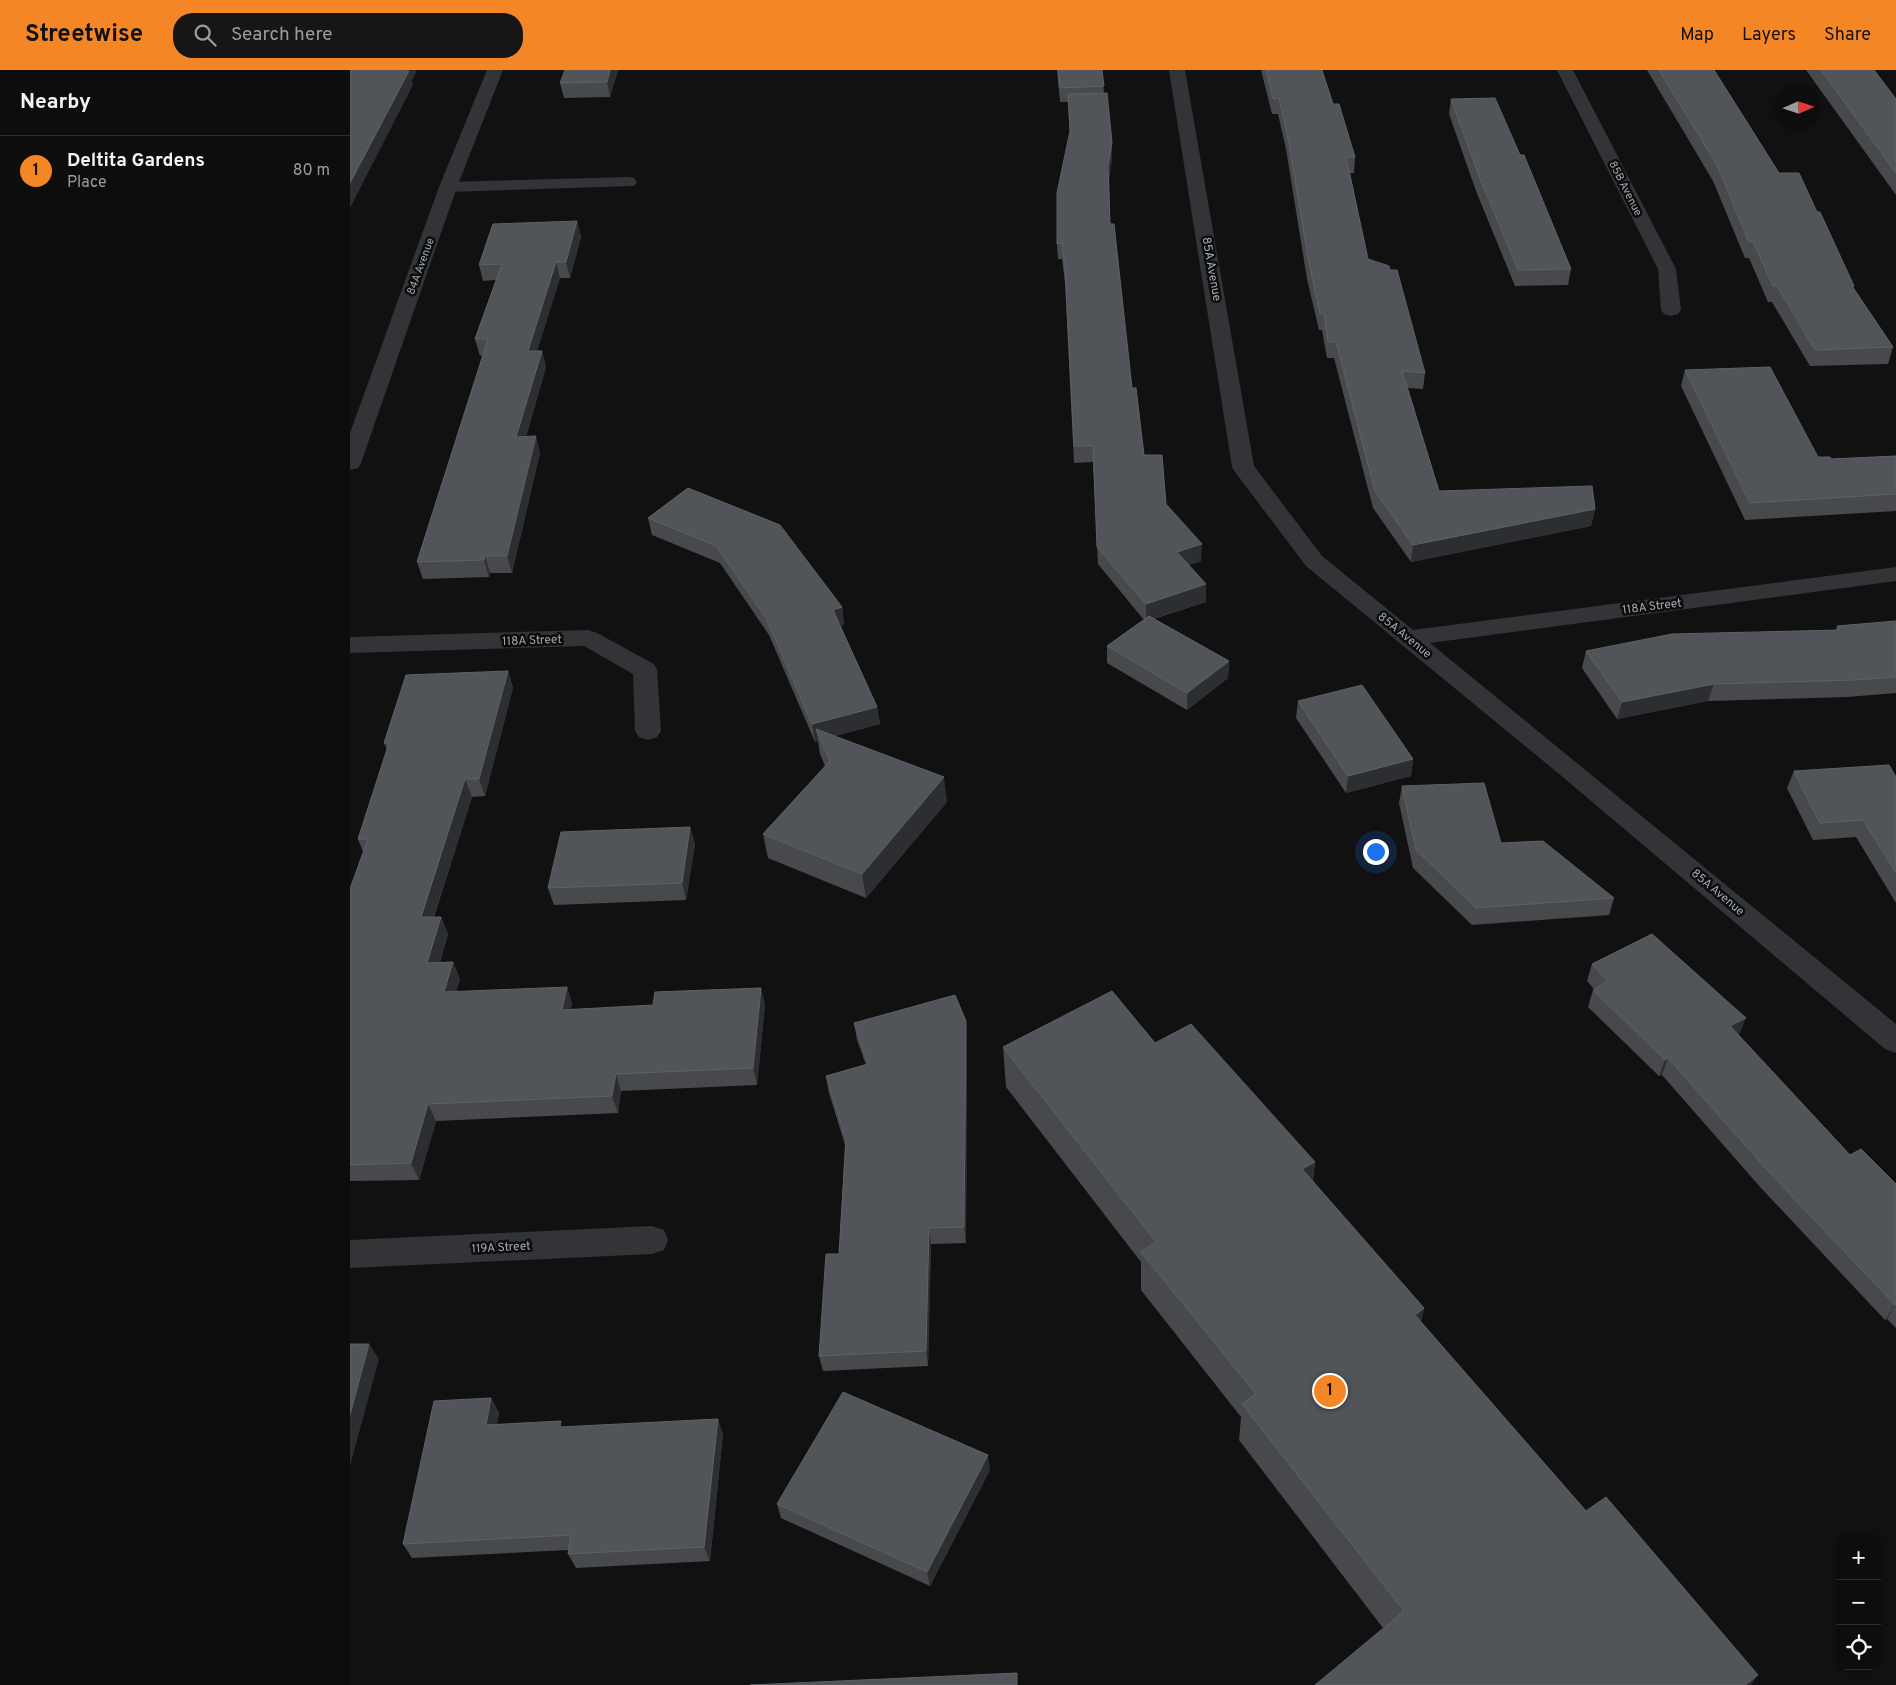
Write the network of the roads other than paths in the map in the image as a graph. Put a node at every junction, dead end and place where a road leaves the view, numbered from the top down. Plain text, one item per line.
1 (494, 70) edge
2 (1177, 70) edge
3 (1565, 70) edge
4 (628, 182) dead end
5 (448, 187) junction
6 (1671, 310) dead end
7 (350, 463) edge
8 (1896, 574) edge
9 (1408, 638) junction
10 (350, 645) edge
11 (648, 731) dead end
12 (1896, 1041) edge
13 (652, 1240) dead end
14 (350, 1254) edge

1 - 5 street, 84A Avenue
2 - 9 street, 85A Avenue
3 - 6 street, 85B Avenue
4 - 5 street
5 - 7 street, 84A Avenue
8 - 9 street, 118A Street
9 - 12 street, 85A Avenue
10 - 11 street, 118A Street
13 - 14 street, 119A Street

